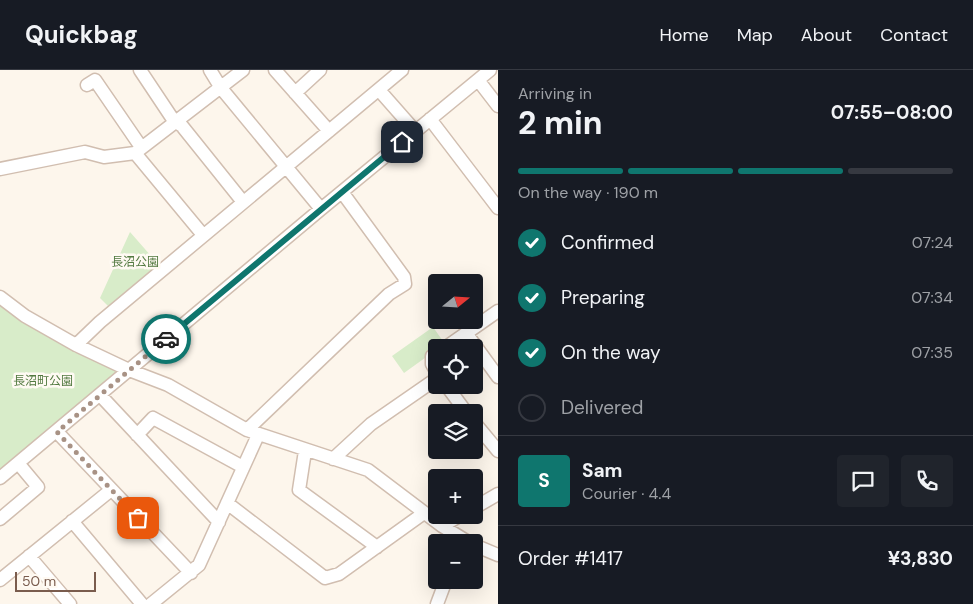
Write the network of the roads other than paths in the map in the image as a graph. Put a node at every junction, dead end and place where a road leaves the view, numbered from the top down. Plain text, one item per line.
1 (140, 70) edge
2 (210, 70) edge
3 (243, 70) edge
4 (276, 70) edge
5 (320, 70) edge
6 (402, 70) edge
7 (490, 70) edge
8 (478, 80) junction
9 (88, 85) dead end
10 (221, 88) junction
11 (379, 90) junction
12 (294, 93) junction
13 (498, 106) edge
14 (430, 119) junction
15 (174, 122) junction
16 (328, 131) junction
17 (416, 132) junction
18 (138, 150) junction
19 (286, 166) junction
20 (0, 168) edge
21 (342, 192) junction
22 (244, 202) junction
23 (321, 208) junction
24 (498, 208) edge
25 (203, 235) junction
26 (0, 297) edge
27 (498, 311) edge
28 (466, 333) junction
29 (458, 339) edge
30 (76, 344) junction
31 (129, 370) junction
32 (498, 377) edge
33 (428, 385) edge
34 (100, 395) junction
35 (57, 432) junction
36 (252, 433) junction
37 (483, 433) edge
38 (137, 435) junction
39 (305, 451) junction
40 (498, 452) edge
41 (333, 459) junction
42 (18, 463) junction
43 (243, 467) junction
44 (0, 478) edge
45 (111, 490) junction
46 (498, 494) edge
47 (227, 503) junction
48 (483, 503) edge
49 (424, 513) junction
50 (0, 519) edge
51 (72, 521) junction
52 (218, 522) junction
53 (446, 524) edge
54 (442, 526) junction
55 (454, 534) edge
56 (378, 547) junction
57 (483, 549) edge
58 (498, 555) edge
59 (29, 556) junction
60 (191, 573) junction
61 (0, 580) edge
62 (443, 589) edge
63 (70, 604) edge
64 (142, 604) edge
65 (151, 604) edge
66 (437, 604) edge

1 - 15 street
2 - 10 street
3 - 10 street
4 - 12 street
5 - 12 street
6 - 11 street
7 - 8 street
8 - 13 street
8 - 14 street
9 - 18 street
10 - 15 street
10 - 19 street
11 - 16 street
11 - 17 street
12 - 16 street
14 - 17 street
14 - 24 street
15 - 18 street
15 - 22 street
16 - 19 street
17 - 21 street
18 - 20 street
18 - 25 street
19 - 22 street
19 - 23 street
21 - 23 street
21 - 36 street
22 - 25 street
23 - 31 street
25 - 30 street
26 - 30 street
27 - 28 street
28 - 29 street
28 - 32 street
30 - 31 street
31 - 34 street
31 - 36 street
33 - 41 street
34 - 35 street
34 - 38 street
35 - 42 street
35 - 45 street
36 - 39 street
36 - 43 street
37 - 40 street
38 - 43 street
38 - 52 street
39 - 41 street
39 - 56 street
41 - 49 street
42 - 44 street
42 - 50 street
43 - 47 street
45 - 51 street
45 - 60 street
46 - 48 street
47 - 52 street
47 - 56 street
49 - 54 street
49 - 56 street
51 - 59 street
51 - 64 street
52 - 60 street
53 - 54 street
54 - 55 street
57 - 58 street
59 - 61 street
59 - 63 street
60 - 65 street
62 - 66 street

